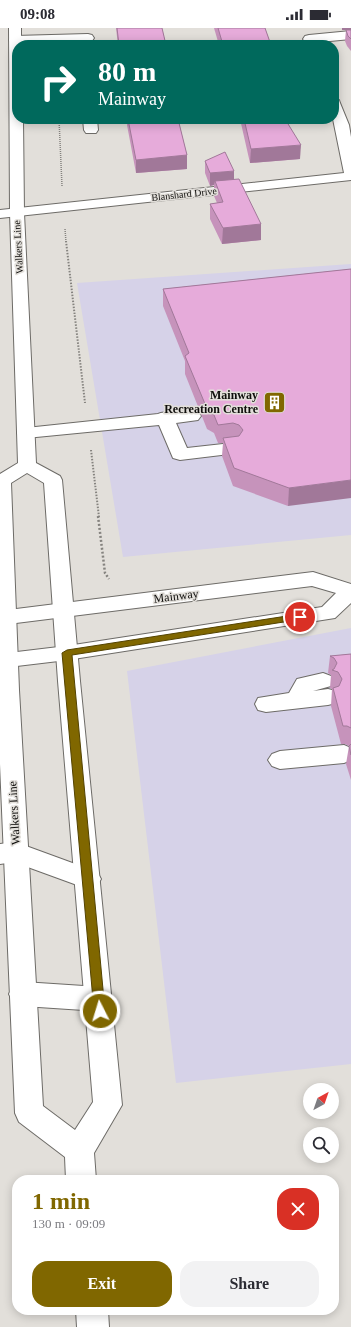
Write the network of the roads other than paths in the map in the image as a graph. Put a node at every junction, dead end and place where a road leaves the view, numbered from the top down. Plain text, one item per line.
1 (15, 34) edge
2 (351, 35) edge
3 (88, 37) edge
4 (308, 37) edge
5 (339, 111) edge
6 (16, 124) edge
7 (347, 125) edge
8 (351, 175) edge
9 (17, 213) junction
10 (0, 214) edge
11 (192, 416) dead end
12 (165, 417) junction
13 (26, 433) junction
14 (232, 449) edge
15 (27, 465) junction
16 (351, 591) edge
17 (63, 610) junction
18 (3, 617) edge
19 (67, 653) junction
20 (3, 660) edge
21 (326, 689) dead end
22 (266, 704) dead end
23 (5, 726) edge
24 (344, 754) dead end
25 (280, 760) dead end
26 (8, 853) edge
27 (88, 879) junction
28 (23, 994) junction
29 (99, 999) junction
30 (79, 1150) junction
31 (81, 1175) edge
32 (92, 1315) edge
33 (93, 1327) edge

1 - 3 main road
2 - 4 main road
5 - 7 main road, Blanshard Drive
6 - 9 main road, Walkers Line
7 - 8 main road, Blanshard Drive
8 - 9 main road, Blanshard Drive
9 - 10 main road, Blanshard Drive
9 - 13 main road, Walkers Line
11 - 12 main road
12 - 13 main road
12 - 14 main road
13 - 15 main road, Walkers Line
15 - 17 main road
15 - 18 main road, Walkers Line
16 - 17 main road, Mainway
16 - 19 main road, Mainway
17 - 18 main road, Mainway
17 - 19 main road
18 - 20 main road, Walkers Line
19 - 20 main road, Mainway
19 - 27 main road
20 - 23 main road, Walkers Line
21 - 22 main road
23 - 26 main road, Walkers Line
24 - 25 main road
26 - 27 main road
26 - 28 main road, Walkers Line
27 - 29 main road
28 - 29 main road
28 - 30 main road, Walkers Line
29 - 30 main road
30 - 31 main road
32 - 33 main road

